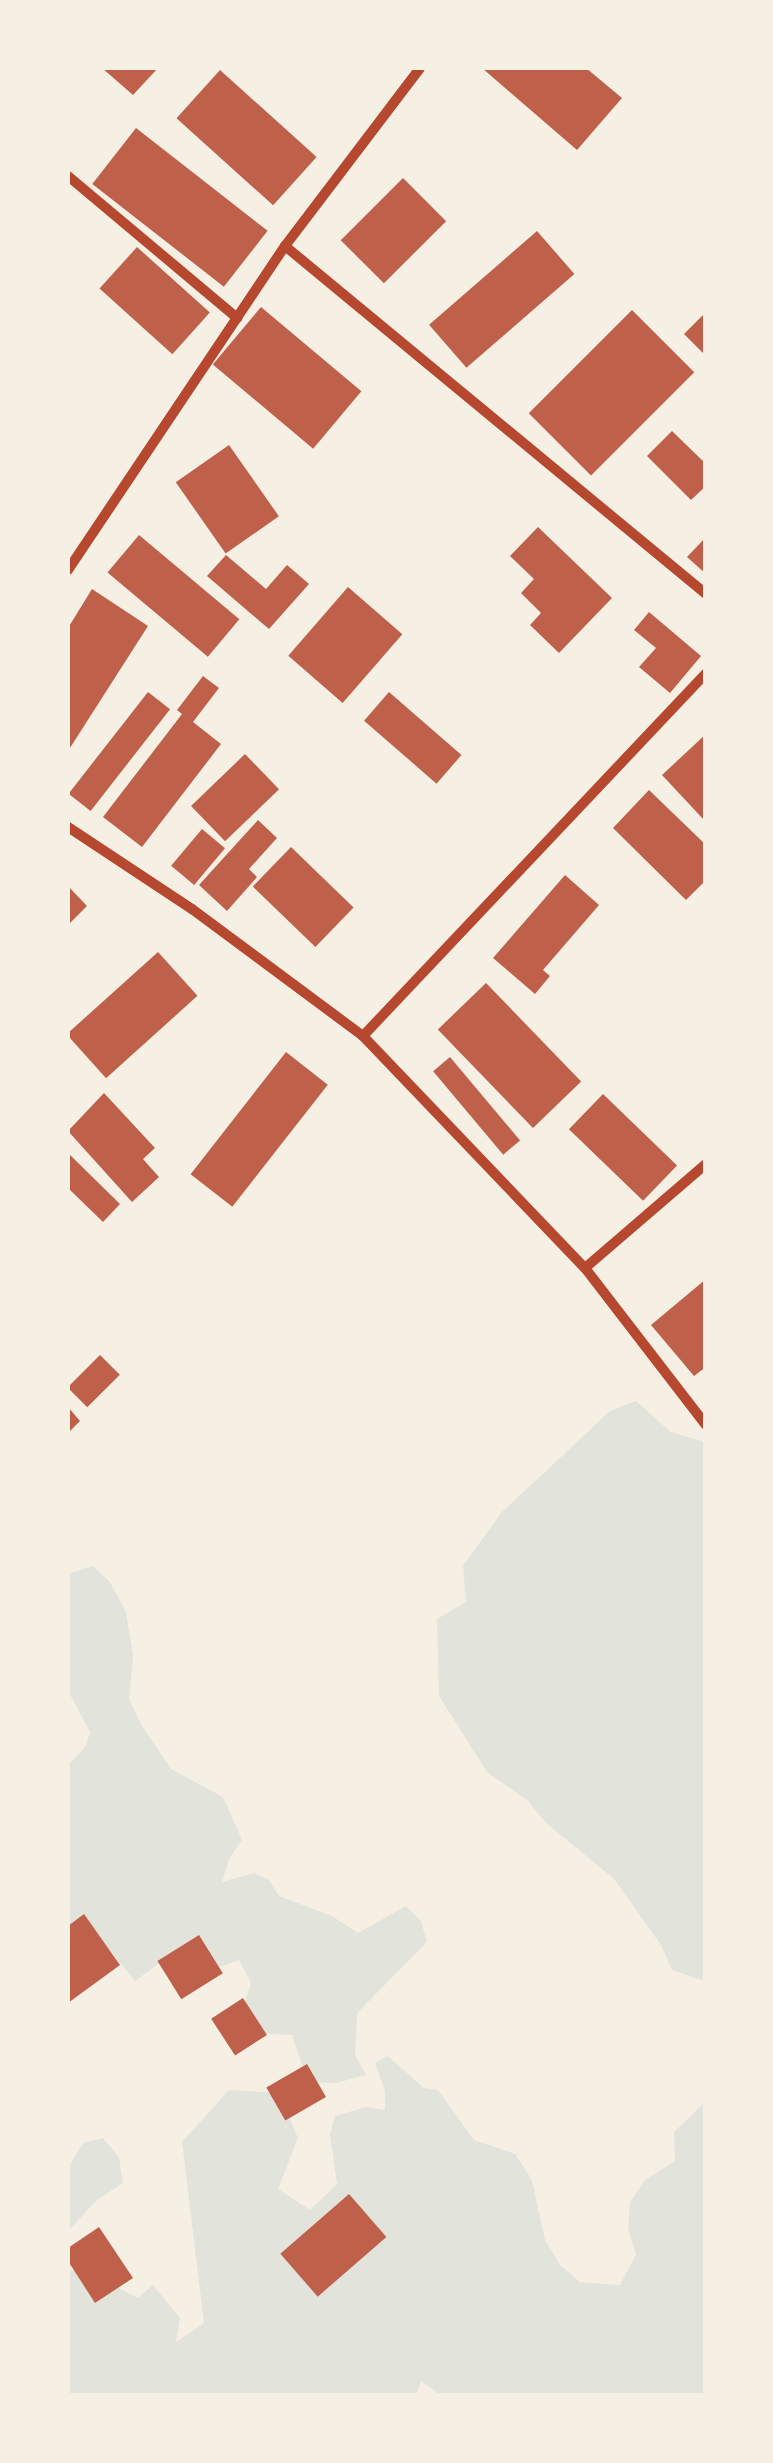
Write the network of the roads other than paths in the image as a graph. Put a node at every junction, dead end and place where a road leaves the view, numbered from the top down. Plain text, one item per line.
1 (420, 68) edge
2 (68, 176) edge
3 (285, 246) junction
4 (237, 318) junction
5 (68, 570) edge
6 (706, 594) edge
7 (706, 673) edge
8 (68, 827) edge
9 (363, 1036) junction
10 (706, 1164) edge
11 (585, 1268) junction
12 (706, 1424) edge

1 - 3 street
2 - 4 street
3 - 4 street
3 - 6 street
4 - 5 street
7 - 9 street
8 - 9 street
9 - 11 street
10 - 11 street
11 - 12 street

